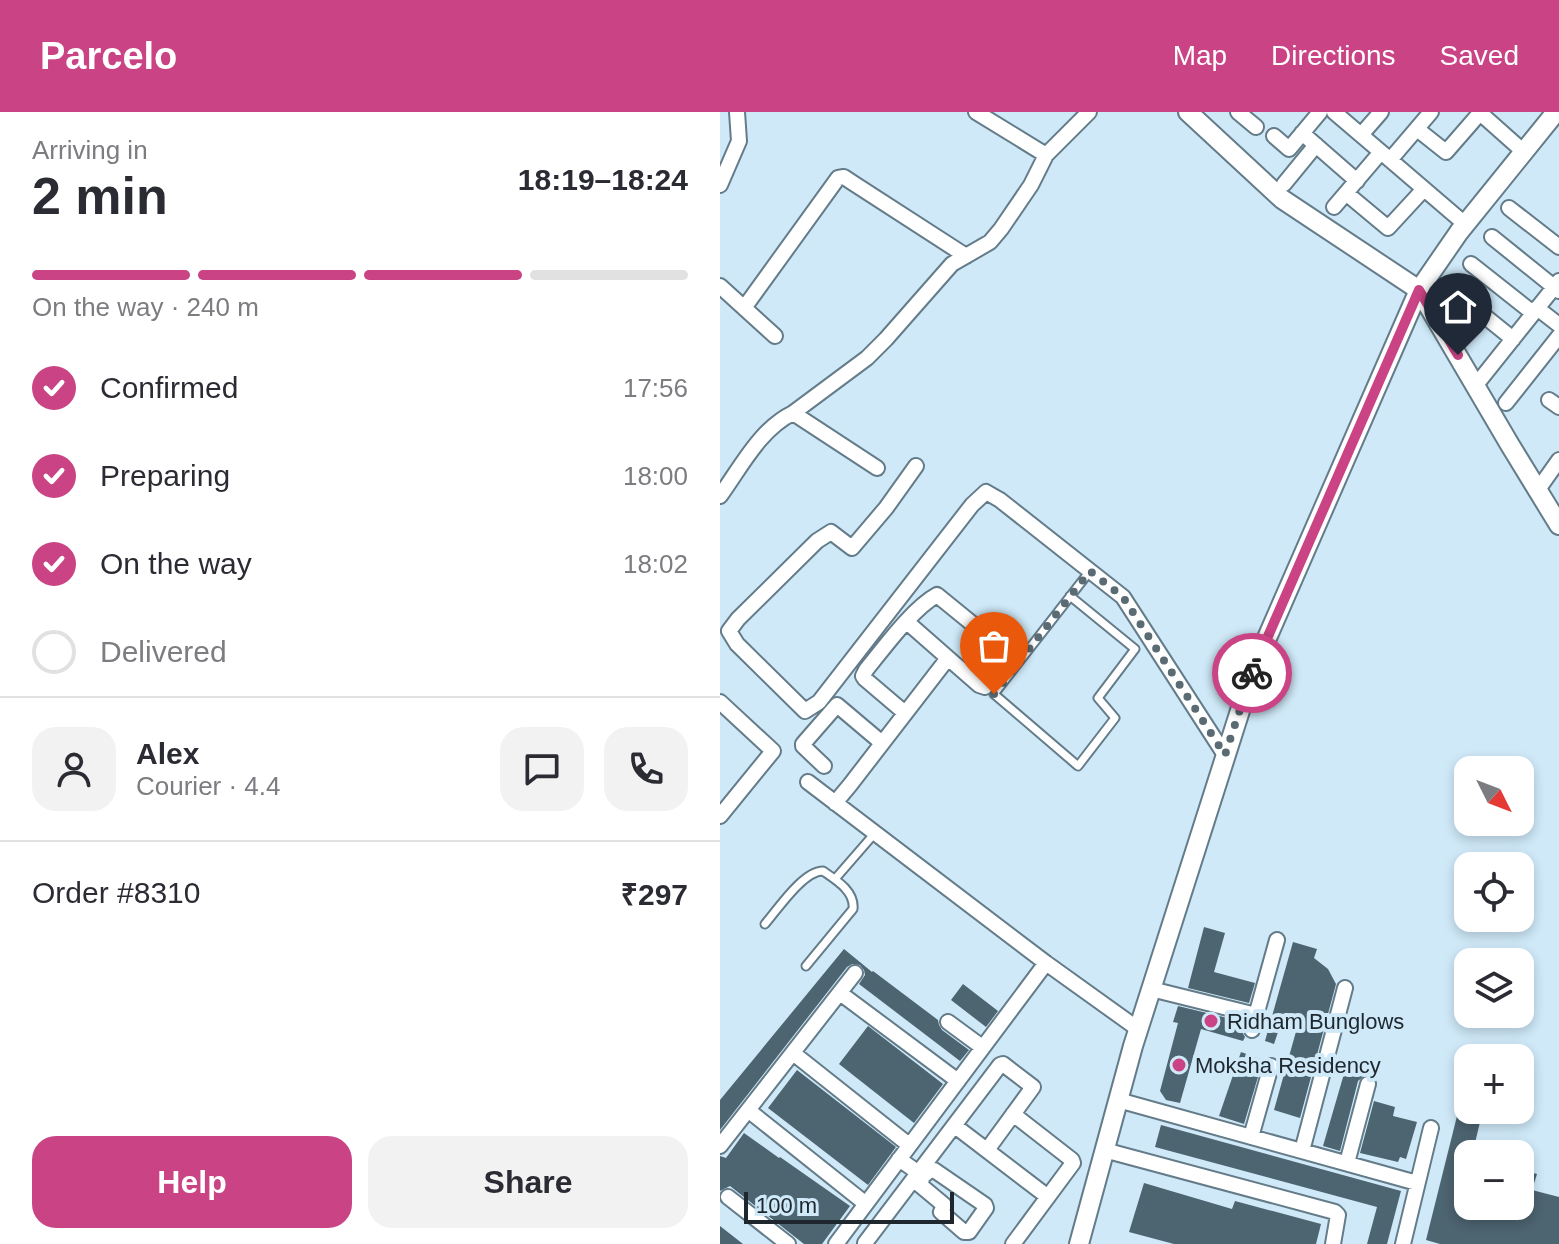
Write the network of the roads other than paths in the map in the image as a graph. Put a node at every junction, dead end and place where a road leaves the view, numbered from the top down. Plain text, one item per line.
1 (737, 112) edge
2 (976, 112) edge
3 (1089, 112) edge
4 (1188, 112) edge
5 (1238, 112) edge
6 (1320, 112) edge
7 (1334, 112) edge
8 (1381, 112) edge
9 (1431, 112) edge
10 (1556, 112) edge
11 (1480, 113) edge
12 (1256, 127) dead end
13 (1417, 129) junction
14 (1302, 133) junction
15 (1361, 135) junction
16 (1274, 136) dead end
17 (1316, 145) junction
18 (1524, 152) junction
19 (1046, 155) junction
20 (1386, 156) junction
21 (1357, 181) junction
22 (1284, 184) dead end
23 (720, 185) edge
24 (1424, 189) junction
25 (1346, 193) junction
26 (1334, 207) dead end
27 (1509, 208) dead end
28 (1465, 224) junction
29 (1492, 237) dead end
30 (1559, 247) edge
31 (966, 256) junction
32 (1471, 264) dead end
33 (720, 286) edge
34 (1557, 286) edge
35 (1451, 289) dead end
36 (1419, 290) junction
37 (744, 308) junction
38 (1535, 311) junction
39 (1559, 325) edge
40 (775, 336) dead end
41 (1559, 336) edge
42 (1513, 339) junction
43 (1476, 385) junction
44 (1506, 403) dead end
45 (793, 413) junction
46 (1559, 460) edge
47 (916, 466) dead end
48 (877, 468) dead end
49 (1537, 491) junction
50 (720, 496) edge
51 (1559, 525) edge
52 (1090, 571) junction
53 (1070, 596) junction
54 (907, 622) junction
55 (948, 658) junction
56 (720, 702) edge
57 (905, 713) junction
58 (882, 743) junction
59 (1225, 755) junction
60 (824, 766) dead end
61 (808, 782) dead end
62 (835, 803) junction
63 (720, 816) edge
64 (875, 833) junction
65 (835, 879) junction
66 (765, 924) dead end
67 (1277, 940) dead end
68 (1046, 963) junction
69 (806, 966) dead end
70 (855, 973) dead end
71 (1345, 988) dead end
72 (1151, 989) junction
73 (840, 993) junction
74 (1256, 1015) junction
75 (948, 1022) dead end
76 (1138, 1029) junction
77 (1252, 1030) dead end
78 (982, 1047) junction
79 (793, 1053) junction
80 (1271, 1066) dead end
81 (958, 1081) junction
82 (1368, 1084) dead end
83 (1118, 1100) junction
84 (748, 1110) junction
85 (1013, 1114) junction
86 (955, 1126) junction
87 (1431, 1128) dead end
88 (1251, 1137) junction
89 (909, 1145) junction
90 (720, 1146) edge
91 (987, 1150) junction
92 (1104, 1150) junction
93 (1302, 1151) junction
94 (899, 1159) junction
95 (1073, 1163) junction
96 (1347, 1163) junction
97 (921, 1175) junction
98 (1096, 1180) junction
99 (1417, 1183) junction
100 (728, 1197) dead end
101 (1048, 1197) junction
102 (866, 1204) junction
103 (839, 1243) edge
104 (865, 1243) edge
105 (788, 1244) edge
106 (1013, 1244) edge
107 (1079, 1244) edge
108 (1333, 1244) edge
109 (1403, 1244) edge

1 - 23 street
2 - 19 street
3 - 19 street
4 - 36 street
5 - 12 street
6 - 14 street
7 - 15 street
8 - 15 street
9 - 13 street
10 - 18 street
11 - 13 street
11 - 18 street
13 - 20 street
14 - 16 street
14 - 17 street
15 - 20 street
17 - 21 street
17 - 22 street
18 - 28 street
19 - 31 street
20 - 21 street
20 - 24 street
21 - 25 street
24 - 25 street
24 - 28 street
25 - 26 street
27 - 30 street
28 - 36 street
29 - 34 street
31 - 37 street
31 - 45 street
32 - 38 street
33 - 37 street
34 - 38 street
35 - 42 street
36 - 43 street
36 - 59 street
37 - 40 street
38 - 39 street
38 - 42 street
41 - 44 street
42 - 43 street
43 - 49 street
45 - 48 street
45 - 50 street
46 - 49 street
47 - 52 street
49 - 51 street
52 - 53 lane
52 - 59 street
53 - 53 lane
54 - 55 street
54 - 55 street
54 - 57 street
55 - 57 street
56 - 63 street
57 - 58 street
58 - 60 street
58 - 62 street
59 - 72 street
61 - 62 street
62 - 64 street
64 - 65 lane
64 - 68 street
65 - 66 lane
65 - 69 lane
67 - 74 street
68 - 76 street
68 - 78 street
70 - 73 street
71 - 93 street
72 - 74 street
72 - 76 street
73 - 79 street
73 - 81 street
74 - 77 street
75 - 78 street
76 - 83 street
78 - 81 street
79 - 84 street
79 - 89 street
80 - 88 street
81 - 89 street
82 - 96 street
83 - 88 street
83 - 92 street
84 - 90 street
84 - 102 street
85 - 86 street
85 - 91 street
85 - 95 street
86 - 91 street
86 - 97 street
87 - 99 street
88 - 93 street
89 - 94 street
91 - 101 street
92 - 98 street
92 - 108 street
93 - 96 street
94 - 97 street
94 - 102 street
95 - 98 street
95 - 101 street
96 - 99 street
97 - 97 street
97 - 104 street
98 - 107 street
99 - 109 street
100 - 105 street
101 - 106 street
102 - 103 street

